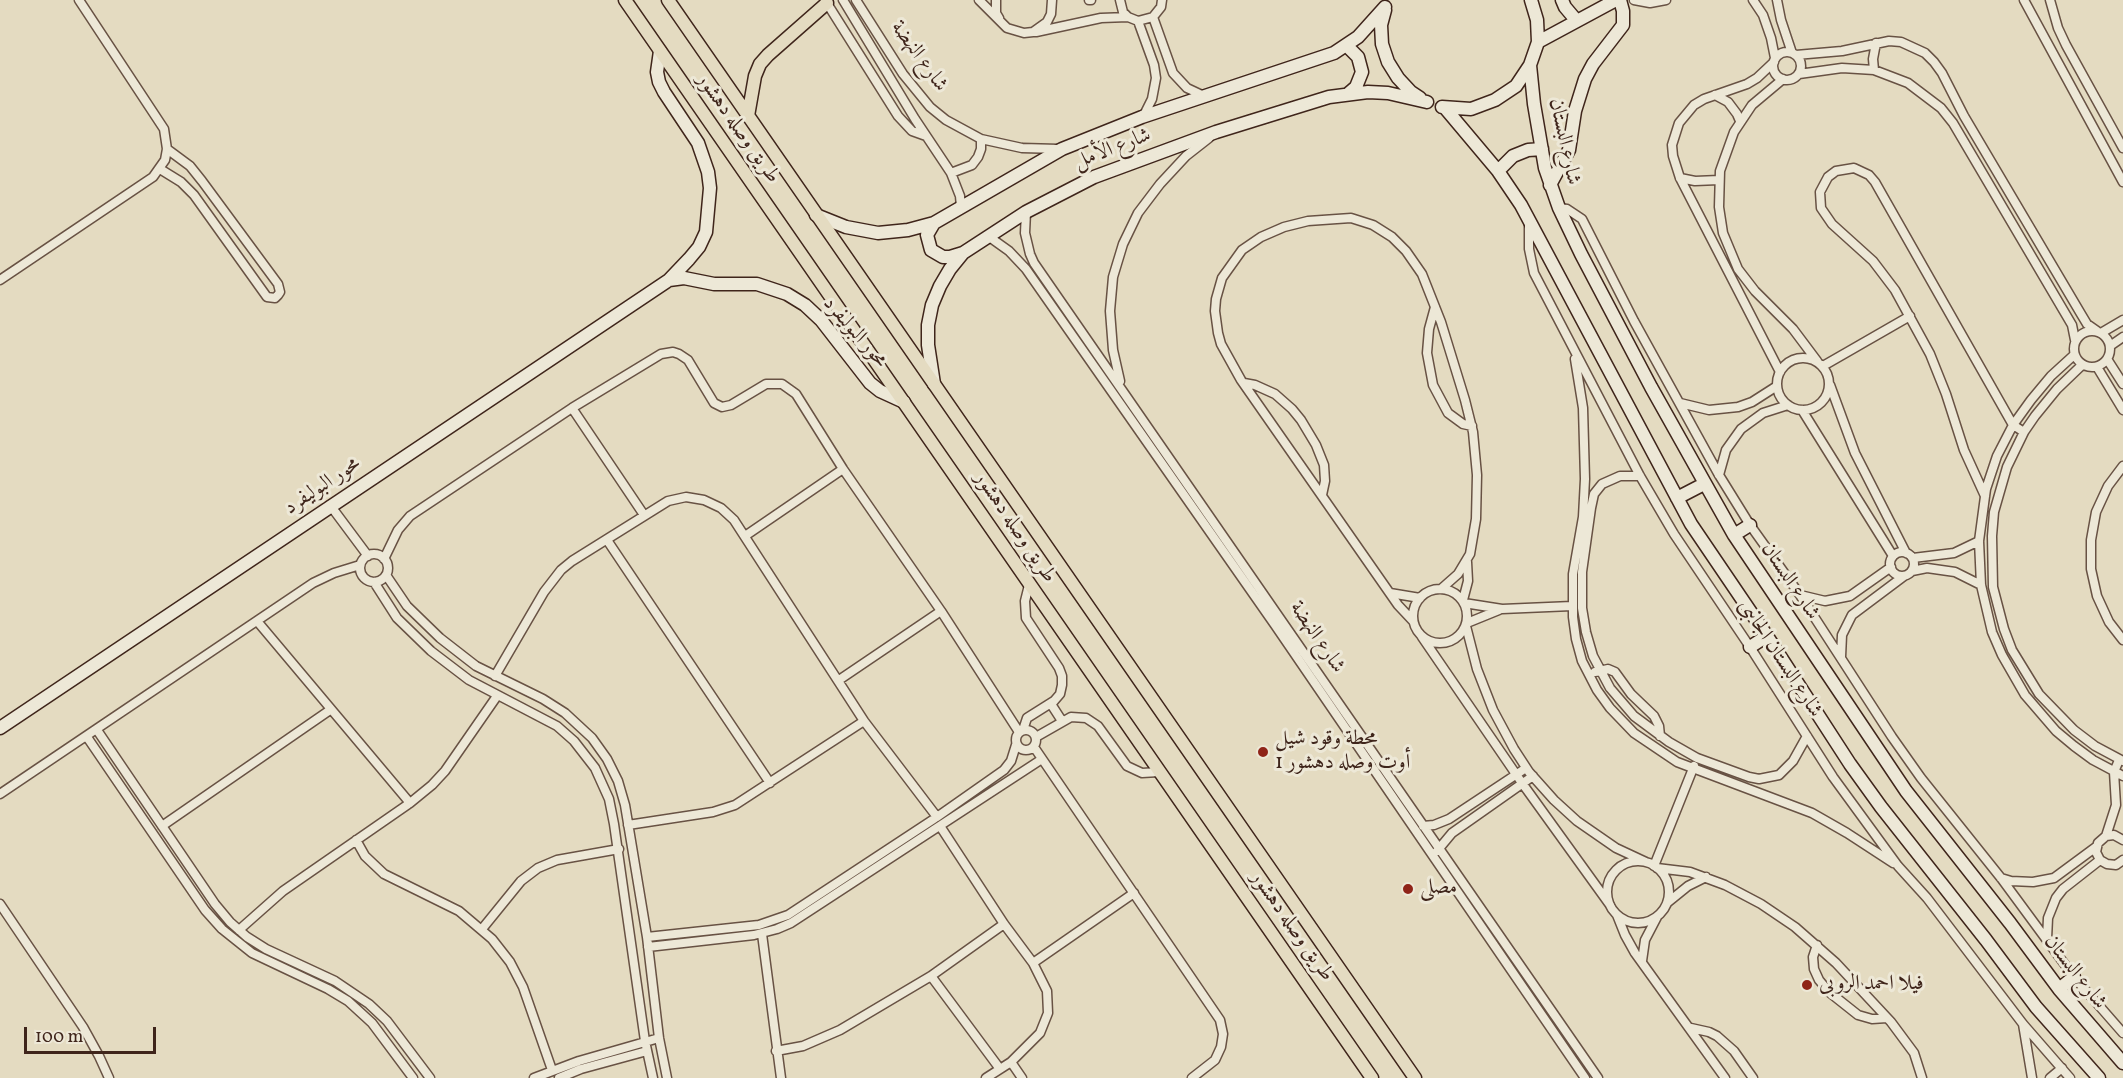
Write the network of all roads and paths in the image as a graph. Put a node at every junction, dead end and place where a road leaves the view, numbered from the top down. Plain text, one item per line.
1 (79, 0) edge
2 (625, 0) edge
3 (668, 0) edge
4 (843, 0) edge
5 (856, 0) edge
6 (979, 0) edge
7 (996, 0) edge
8 (1052, 0) edge
9 (1120, 0) edge
10 (1531, 0) edge
11 (1562, 0) edge
12 (1618, 0) edge
13 (1634, 0) edge
14 (1666, 0) edge
15 (1753, 0) edge
16 (1777, 0) edge
17 (2024, 0) edge
18 (2050, 0) edge
19 (826, 1) edge
20 (1162, 2) edge
21 (1387, 3) edge
22 (1128, 17) junction
23 (1153, 17) junction
24 (1576, 20) junction
25 (1000, 21) junction
26 (1138, 21) junction
27 (1033, 32) junction
28 (1538, 42) junction
29 (1876, 43) junction
30 (1347, 46) junction
31 (660, 51) junction
32 (1794, 54) junction
33 (1774, 60) junction
34 (1530, 65) junction
35 (1874, 70) junction
36 (1799, 74) junction
37 (1783, 79) junction
38 (1349, 93) junction
39 (1715, 95) junction
40 (1205, 96) junction
41 (1954, 96) junction
42 (1427, 102) junction
43 (1445, 108) junction
44 (1941, 108) junction
45 (748, 116) junction
46 (1142, 117) junction
47 (1740, 121) junction
48 (1216, 132) junction
49 (927, 136) junction
50 (981, 140) junction
51 (2122, 146) edge
52 (1062, 149) junction
53 (1542, 149) junction
54 (167, 150) junction
55 (2106, 153) junction
56 (160, 169) junction
57 (1498, 171) junction
58 (951, 173) junction
59 (1680, 178) junction
60 (1719, 180) junction
61 (2123, 182) edge
62 (1550, 185) junction
63 (961, 207) junction
64 (1558, 208) junction
65 (1026, 212) junction
66 (816, 215) junction
67 (1528, 219) junction
68 (934, 223) junction
69 (988, 236) junction
70 (963, 253) junction
71 (0, 280) edge
72 (669, 280) junction
73 (1435, 306) junction
74 (1910, 316) junction
75 (2123, 320) edge
76 (2099, 332) junction
77 (2123, 337) edge
78 (2075, 340) junction
79 (2110, 346) junction
80 (1574, 350) junction
81 (2074, 355) junction
82 (2107, 359) junction
83 (1820, 364) junction
84 (2082, 365) junction
85 (2097, 367) junction
86 (1780, 372) junction
87 (1244, 383) junction
88 (934, 384) junction
89 (2123, 384) edge
90 (1830, 385) junction
91 (1777, 386) junction
92 (1121, 387) junction
93 (904, 402) junction
94 (1680, 403) junction
95 (1788, 405) junction
96 (572, 408) junction
97 (1802, 410) junction
98 (2123, 410) edge
99 (2013, 425) junction
100 (1472, 426) junction
101 (2024, 432) junction
102 (1152, 443) junction
103 (2123, 466) edge
104 (843, 469) junction
105 (1719, 475) junction
106 (1640, 476) junction
107 (1704, 484) junction
108 (1322, 495) junction
109 (1985, 496) junction
110 (1677, 498) junction
111 (330, 505) junction
112 (644, 515) junction
113 (1750, 525) junction
114 (1734, 535) junction
115 (745, 536) junction
116 (607, 540) junction
117 (1979, 541) junction
118 (1909, 555) junction
119 (368, 556) junction
120 (1893, 556) junction
121 (384, 559) junction
122 (1467, 562) junction
123 (360, 565) junction
124 (1891, 567) junction
125 (1908, 573) junction
126 (386, 575) junction
127 (374, 582) junction
128 (1029, 585) junction
129 (1981, 585) junction
130 (1441, 589) junction
131 (1390, 592) junction
132 (1800, 595) junction
133 (1420, 598) junction
134 (1463, 602) junction
135 (1572, 606) junction
136 (1502, 609) junction
137 (941, 611) junction
138 (257, 621) junction
139 (1413, 621) junction
140 (1467, 624) junction
141 (1767, 636) junction
142 (1422, 637) junction
143 (2123, 640) edge
144 (1750, 646) junction
145 (2012, 650) junction
146 (2002, 655) junction
147 (1841, 658) junction
148 (1599, 670) junction
149 (1588, 675) junction
150 (495, 676) junction
151 (839, 680) junction
152 (497, 696) junction
153 (1051, 704) junction
154 (330, 710) junction
155 (864, 721) junction
156 (1062, 721) junction
157 (0, 728) edge
158 (97, 730) junction
159 (1021, 731) junction
160 (1660, 736) junction
161 (1807, 736) junction
162 (87, 737) junction
163 (1036, 737) junction
164 (1016, 745) junction
165 (1034, 747) junction
166 (1697, 758) junction
167 (1042, 759) junction
168 (2121, 760) edge
169 (1526, 768) junction
170 (1692, 770) junction
171 (1159, 772) junction
172 (2114, 772) junction
173 (1516, 775) junction
174 (1533, 776) junction
175 (2123, 776) edge
176 (770, 783) junction
177 (1522, 783) junction
178 (0, 794) edge
179 (410, 803) junction
180 (939, 822) junction
181 (628, 825) junction
182 (162, 826) junction
183 (1423, 826) junction
184 (2106, 836) junction
185 (356, 840) junction
186 (2123, 840) edge
187 (2096, 847) junction
188 (619, 849) junction
189 (1439, 850) junction
190 (1431, 855) junction
191 (2100, 860) junction
192 (2122, 863) edge
193 (1652, 865) junction
194 (1898, 866) junction
195 (1706, 877) junction
196 (2001, 878) junction
197 (1134, 893) junction
198 (0, 904) edge
199 (1666, 904) junction
200 (1610, 905) junction
201 (1617, 915) junction
202 (1659, 915) junction
203 (1004, 924) junction
204 (482, 929) junction
205 (239, 930) junction
206 (762, 934) junction
207 (647, 937) junction
208 (2048, 940) junction
209 (1817, 945) junction
210 (648, 947) junction
211 (1642, 962) junction
212 (1033, 963) junction
213 (931, 976) junction
214 (2074, 978) junction
215 (2059, 989) junction
216 (1548, 1006) junction
217 (1539, 1012) junction
218 (1887, 1018) junction
219 (2023, 1024) junction
220 (1691, 1028) junction
221 (2123, 1033) edge
222 (659, 1038) junction
223 (645, 1041) junction
224 (776, 1051) junction
225 (647, 1052) junction
226 (1011, 1062) junction
227 (2123, 1063) edge
228 (2062, 1068) junction
229 (1000, 1069) junction
230 (552, 1070) junction
231 (109, 1078) edge
232 (413, 1078) edge
233 (430, 1078) edge
234 (534, 1078) edge
235 (558, 1078) edge
236 (653, 1078) edge
237 (667, 1078) edge
238 (781, 1078) edge
239 (986, 1078) edge
240 (1022, 1078) edge
241 (1192, 1078) edge
242 (1372, 1078) edge
243 (1415, 1078) edge
244 (1585, 1078) edge
245 (1598, 1078) edge
246 (1725, 1078) edge
247 (1753, 1078) edge
248 (1922, 1078) edge
249 (2031, 1078) edge
250 (2050, 1078) edge
251 (2070, 1078) edge
252 (2099, 1078) edge

1 - 54 street
2 - 31 main road, طريق وصله دهشور
3 - 45 main road, طريق وصله دهشور
4 - 49 street, شارع النهضة
5 - 50 street, شارع النهضة
6 - 25 street
7 - 25 street
8 - 27 street
9 - 22 street
10 - 28 street
11 - 24 street
12 - 24 street
12 - 62 street
13 - 14 street
15 - 33 street
16 - 32 street
17 - 55 street
18 - 51 street
19 - 45 main road
19 - 49 street
20 - 23 street
21 - 30 street, شارع الأمل
21 - 42 street
22 - 26 street
22 - 27 street
23 - 26 street
23 - 40 street
24 - 28 street
25 - 27 street
26 - 46 street
28 - 34 street
29 - 32 street
29 - 35 street
29 - 41 street
30 - 38 street
30 - 40 street, شارع الأمل
31 - 72 street, محور البوليفرد
31 - 93 main road, طريق وصله دهشور
32 - 33 street
32 - 36 street
33 - 37 street
33 - 39 street
34 - 43 street
34 - 53 street, شارع البستان
35 - 36 street
35 - 44 street
36 - 37 street
37 - 47 street
38 - 42 street, شارع الأمل
38 - 48 street, شارع الأمل
39 - 47 street
39 - 59 street
40 - 46 street, شارع الأمل
41 - 44 street
41 - 76 street
42 - 43 street
43 - 57 street
44 - 78 street
45 - 66 main road, طريق وصله دهشور
46 - 52 street, شارع الأمل
47 - 60 street
48 - 65 street, شارع الأمل
48 - 92 street
49 - 58 street, شارع النهضة
50 - 52 street, شارع النهضة
50 - 58 street
51 - 55 street
52 - 63 street, شارع الأمل
53 - 57 street
53 - 62 street, شارع البستان
54 - 56 street
54 - 56 street
55 - 61 street
56 - 71 street
57 - 67 street
58 - 63 street, شارع النهضة
59 - 60 street
59 - 86 street
60 - 83 street
62 - 64 street, شارع البستان
63 - 68 street, شارع الأمل
64 - 94 street
64 - 107 street, شارع البستان
65 - 69 street, شارع الأمل
65 - 92 street, شارع النهضة
66 - 68 street, شارع الأمل
66 - 88 main road, طريق وصله دهشور
67 - 80 street, شارع البستان الجانبى
67 - 110 street
68 - 70 street
69 - 70 street, شارع الأمل
69 - 102 street, شارع النهضة
70 - 88 street, شارع الأمل
72 - 93 street, محور البوليفرد
72 - 111 street, محور البوليفرد
73 - 87 street
73 - 100 street
73 - 100 street
74 - 83 street
74 - 99 street
74 - 109 street
75 - 76 street
76 - 78 street
76 - 79 street
77 - 79 street
78 - 81 street
79 - 82 street
80 - 106 street, شارع البستان الجانبى
80 - 135 street
81 - 84 street
81 - 99 street
82 - 85 street
82 - 89 street
83 - 86 street
83 - 90 street
84 - 85 street
84 - 101 street
85 - 98 street
86 - 91 street
87 - 108 street
87 - 108 street
88 - 243 main road, طريق وصله دهشور
90 - 97 street
90 - 118 street
91 - 94 street
91 - 95 street
92 - 102 street, شارع النهضة
93 - 128 main road, طريق وصله دهشور
94 - 105 street
95 - 97 street
95 - 105 street
96 - 104 street
96 - 112 street
96 - 121 street
97 - 120 street
99 - 101 street
99 - 109 street
100 - 122 street
101 - 145 street
102 - 183 street, شارع النهضة
102 - 190 street, شارع النهضة
103 - 143 street
104 - 115 street
104 - 137 street
105 - 113 street
106 - 144 street, شارع البستان الجانبى
106 - 148 street
107 - 110 street
107 - 114 street, شارع البستان
108 - 131 street
109 - 117 street
110 - 141 street
111 - 119 street
111 - 157 street, محور البوليفرد
112 - 115 street
112 - 116 street
113 - 114 street
113 - 132 street
114 - 215 street, شارع البستان
115 - 151 street
116 - 150 street
116 - 176 street
117 - 118 street
117 - 129 street
118 - 120 street
118 - 125 street
119 - 121 street
119 - 123 street
120 - 124 street
121 - 126 street
122 - 130 street
122 - 134 street
123 - 127 street
123 - 138 street
124 - 125 street
124 - 132 street
125 - 129 street
125 - 147 street
126 - 127 street
126 - 150 street
127 - 152 street
128 - 153 street
128 - 171 main road, طريق وصله دهشور
129 - 146 street
130 - 133 street
130 - 134 street
131 - 133 street
131 - 139 street
132 - 147 street
133 - 139 street
134 - 136 street
134 - 140 street
135 - 136 street
135 - 149 street
136 - 140 street
137 - 151 street
137 - 159 street
138 - 154 street
138 - 158 street
139 - 142 street
140 - 142 street
140 - 169 street
141 - 144 street
141 - 252 street
142 - 173 street
144 - 161 street, شارع البستان الجانبى
145 - 146 street
145 - 168 street
146 - 172 street
147 - 196 street
148 - 149 street
148 - 160 street
148 - 160 street
149 - 170 street
150 - 181 street
151 - 155 street
152 - 179 street
152 - 188 street
153 - 156 street
153 - 159 street
154 - 179 street
154 - 182 street
155 - 176 street
155 - 180 street
156 - 163 street
156 - 171 street
158 - 162 street
158 - 182 street
159 - 163 street
159 - 164 street
160 - 166 street
161 - 166 street
161 - 194 street, شارع البستان الجانبى
162 - 178 street
162 - 232 street
163 - 165 street
164 - 165 street
164 - 180 street
165 - 167 street
166 - 170 street
167 - 180 street
167 - 197 street
168 - 172 street
169 - 173 street
169 - 174 street
170 - 193 street
170 - 194 street
171 - 242 main road, طريق وصله دهشور
172 - 175 street
172 - 184 street
173 - 177 street
173 - 183 street
174 - 177 street
174 - 193 street
176 - 181 street
177 - 189 street
177 - 200 street
179 - 185 street
180 - 203 street
180 - 206 street
180 - 207 street
181 - 207 street
182 - 205 street
183 - 189 street, شارع النهضة
184 - 186 street
184 - 187 street
185 - 204 street
185 - 205 street
187 - 191 street
187 - 196 street
188 - 204 street
188 - 223 street
189 - 190 street
189 - 216 street, شارع النهضة
190 - 217 street, شارع النهضة
191 - 192 street
191 - 208 street
193 - 195 street
193 - 199 street
193 - 200 street
194 - 219 street, شارع البستان الجانبى
195 - 199 street
195 - 209 street
196 - 208 street
197 - 212 street
197 - 241 street
198 - 231 street
199 - 202 street
200 - 201 street
201 - 202 street
201 - 211 street
202 - 211 street
203 - 212 street
203 - 213 street
204 - 230 street
205 - 233 street
206 - 210 street
206 - 224 street
207 - 210 street
208 - 214 street
209 - 218 street
209 - 218 street
210 - 222 street
211 - 220 street
212 - 226 street
213 - 224 street
213 - 229 street
214 - 215 street
214 - 221 street
215 - 227 street, شارع البستان
216 - 217 street
216 - 245 street, شارع النهضة
217 - 244 street, شارع النهضة
218 - 248 street
219 - 228 street, شارع البستان الجانبى
219 - 249 street
220 - 246 street
220 - 247 street
222 - 223 street
222 - 237 street
223 - 225 street
223 - 230 street
224 - 238 street
225 - 235 street
225 - 236 street
226 - 229 street
226 - 240 street
228 - 250 street
228 - 251 street, شارع البستان الجانبى
229 - 239 street
230 - 234 street

